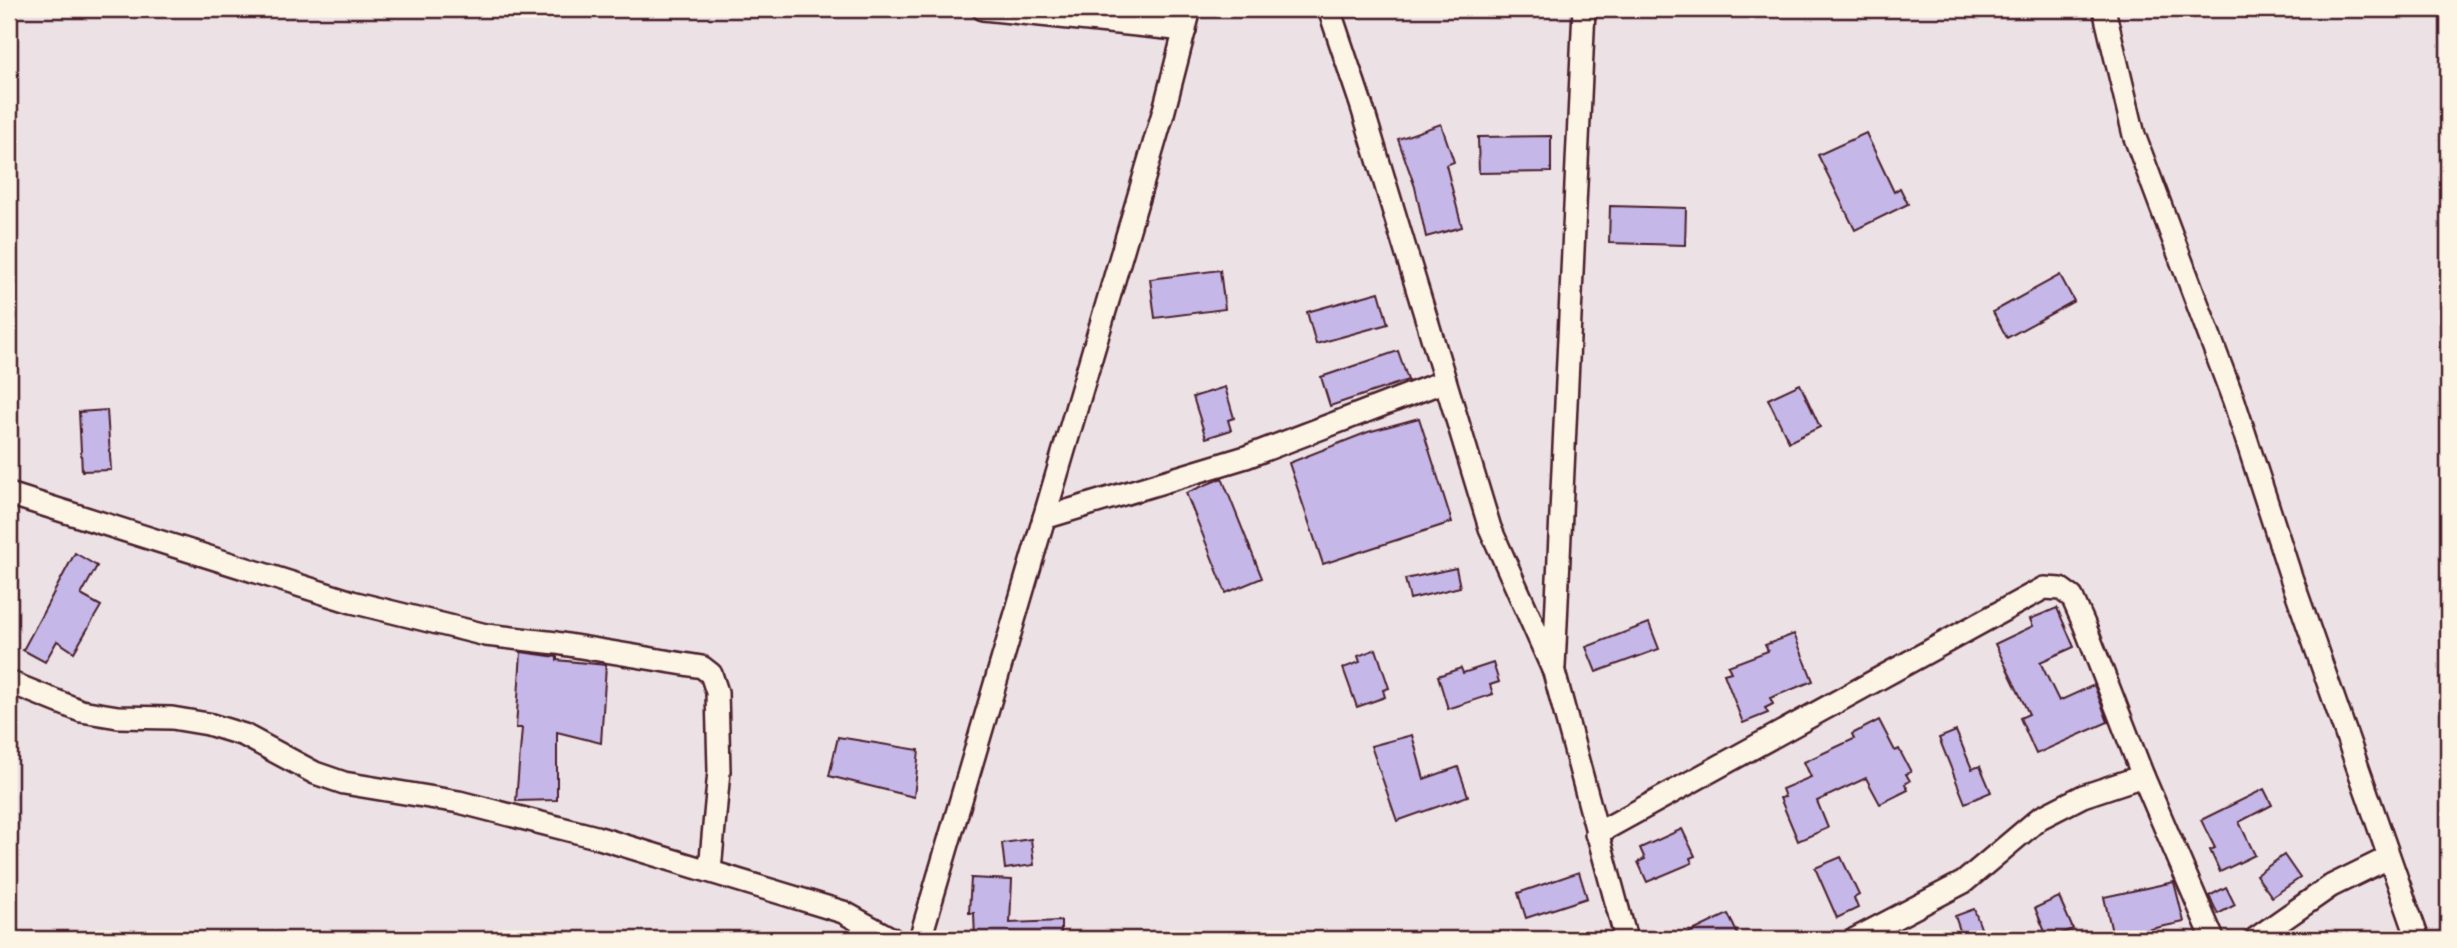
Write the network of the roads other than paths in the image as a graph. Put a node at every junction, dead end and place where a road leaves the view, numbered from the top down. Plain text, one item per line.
1 (983, 9) edge
2 (1190, 9) edge
3 (1329, 9) edge
4 (1584, 9) edge
5 (2104, 9) edge
6 (1185, 30) junction
7 (1445, 381) junction
8 (9, 494) edge
9 (1044, 518) junction
10 (1554, 672) junction
11 (9, 682) edge
12 (2143, 776) junction
13 (1596, 834) junction
14 (2388, 858) junction
15 (710, 870) junction
16 (892, 939) edge
17 (920, 939) edge
18 (1626, 939) edge
19 (1855, 939) edge
20 (2213, 939) edge
21 (2255, 939) edge
22 (2418, 939) edge

1 - 6 street
2 - 6 street
3 - 7 street
4 - 10 street
5 - 14 street
6 - 9 street
7 - 9 street
7 - 10 street
8 - 15 street
9 - 17 street
10 - 13 street
11 - 15 street
12 - 13 street
12 - 19 street
12 - 20 street
13 - 18 street
14 - 21 street
14 - 22 street
15 - 16 street

